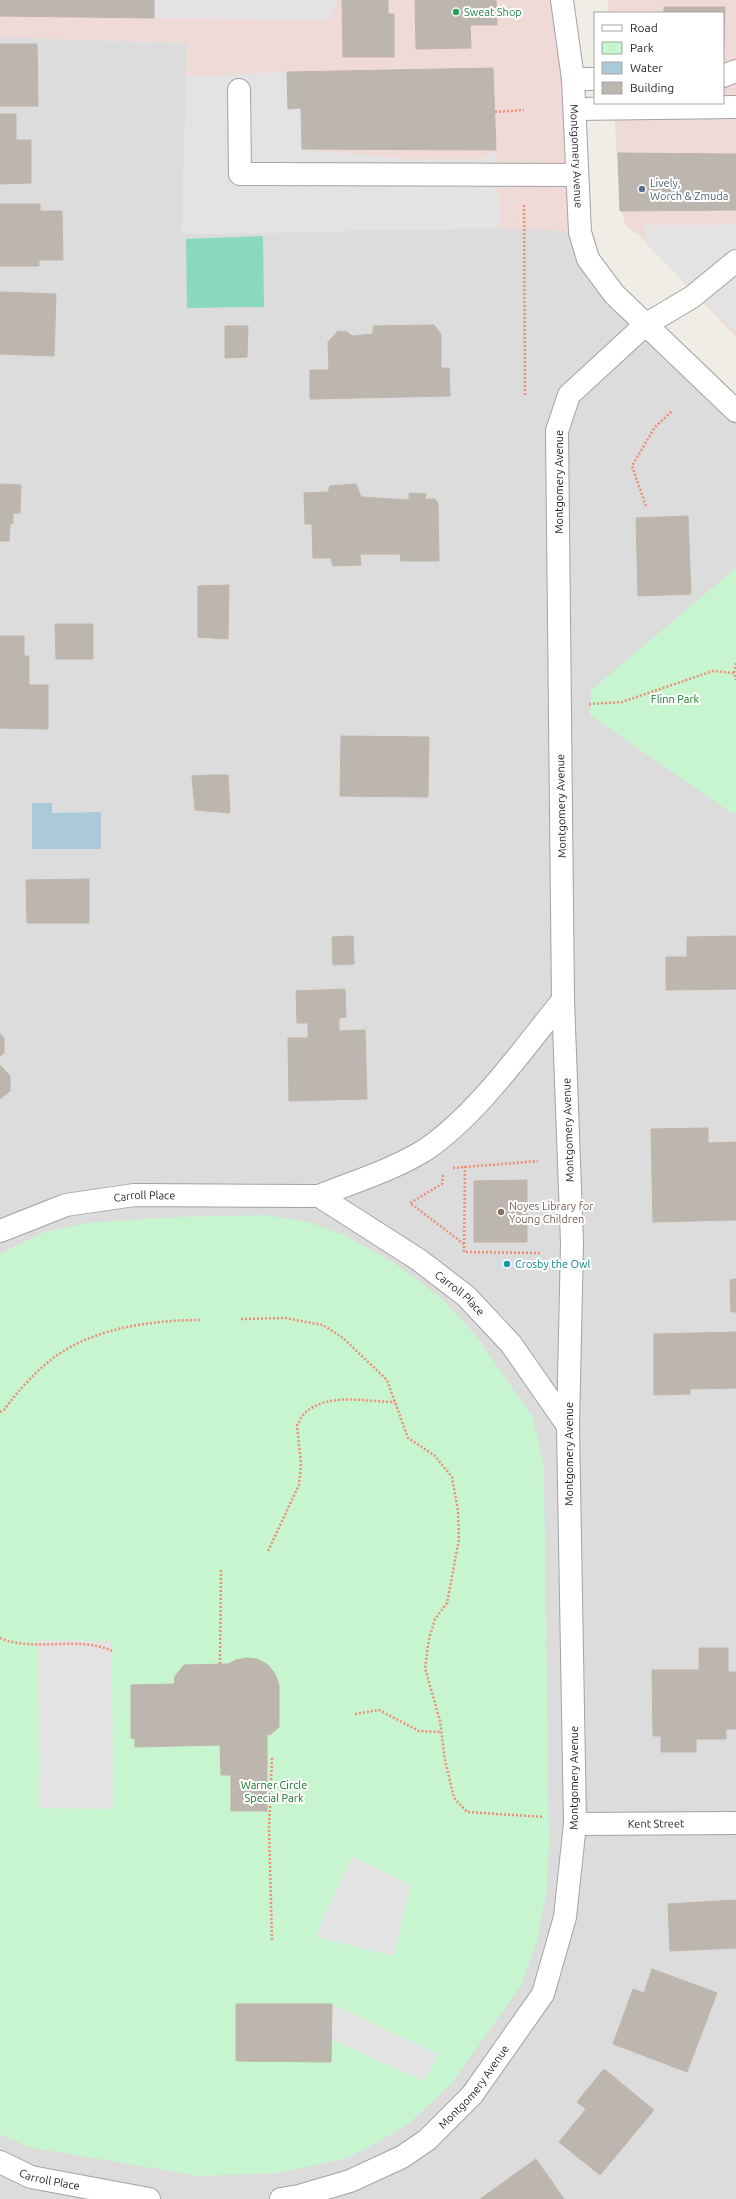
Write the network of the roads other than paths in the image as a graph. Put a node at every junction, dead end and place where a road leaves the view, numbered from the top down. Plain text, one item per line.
1 (562, 0) edge
2 (736, 70) edge
3 (724, 76) edge
4 (594, 79) edge
5 (573, 80) junction
6 (239, 90) dead end
7 (736, 107) edge
8 (575, 109) junction
9 (577, 175) junction
10 (736, 261) edge
11 (645, 325) junction
12 (736, 411) edge
13 (563, 1000) junction
14 (319, 1196) junction
15 (0, 1231) edge
16 (568, 1426) junction
17 (736, 1823) edge
18 (575, 1824) junction
19 (0, 2162) edge
20 (149, 2199) edge
21 (281, 2199) edge

1 - 5 street, Montgomery Avenue
2 - 3 street
4 - 5 street
5 - 8 street, Montgomery Avenue
6 - 9 street
7 - 8 street
8 - 9 street, Montgomery Avenue
9 - 11 street, Montgomery Avenue
10 - 11 street
11 - 12 street
11 - 13 street, Montgomery Avenue
13 - 14 street, Carroll Place
13 - 16 street, Montgomery Avenue
14 - 15 street, Carroll Place
14 - 16 street, Carroll Place
16 - 18 street, Montgomery Avenue
17 - 18 street, Kent Street
18 - 21 street, Montgomery Avenue
19 - 20 street, Carroll Place

